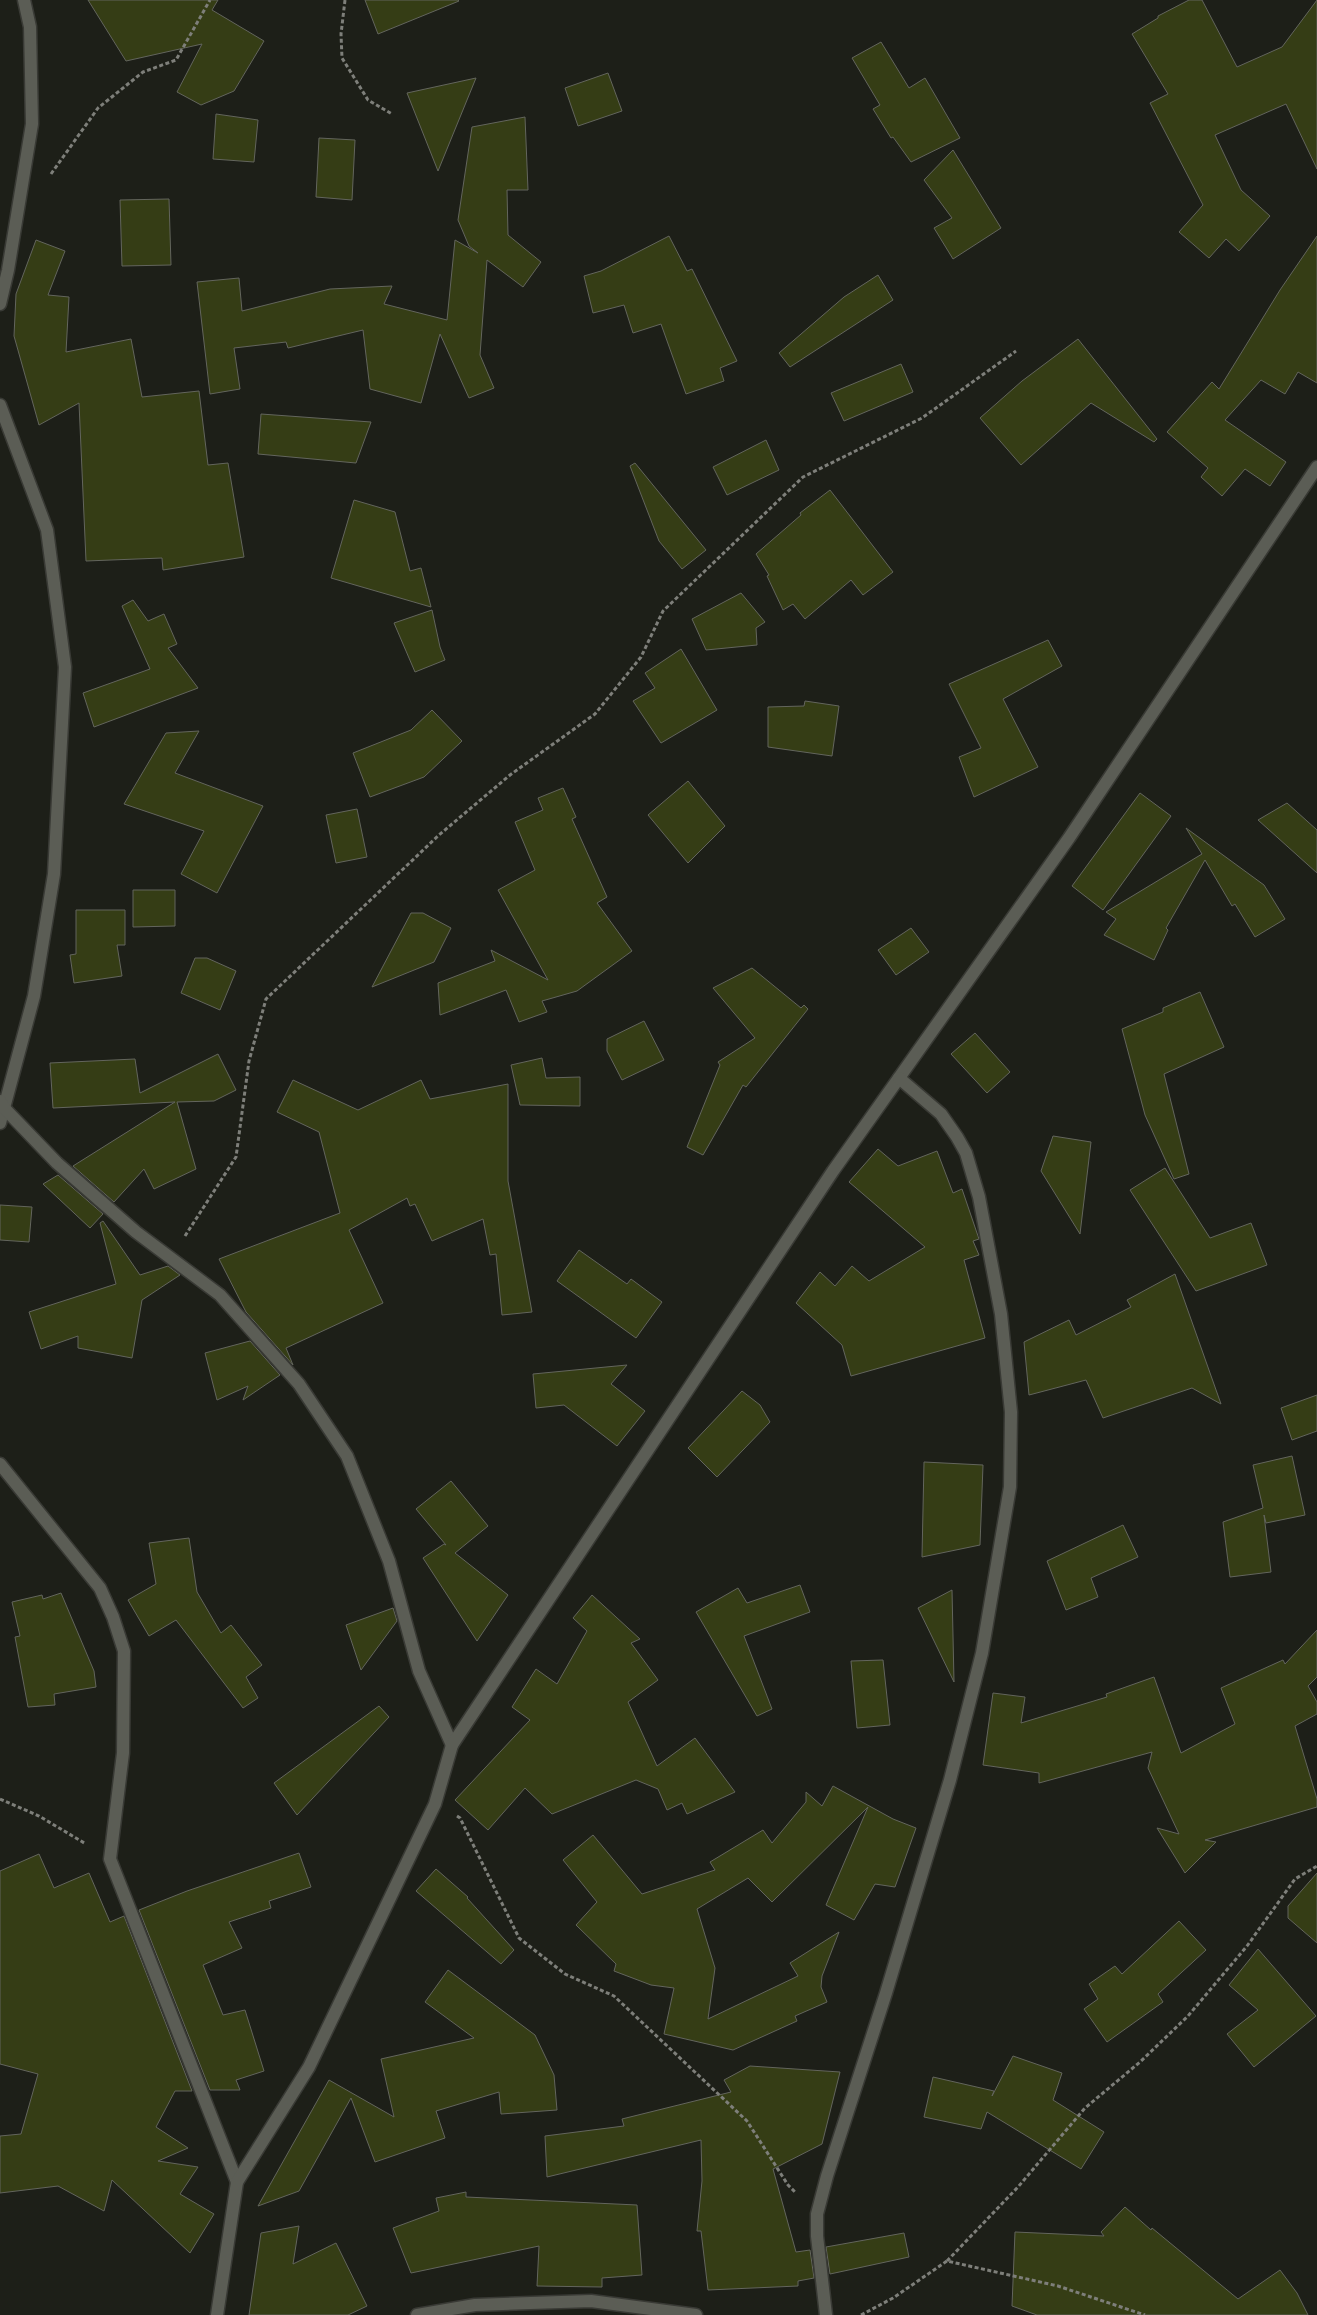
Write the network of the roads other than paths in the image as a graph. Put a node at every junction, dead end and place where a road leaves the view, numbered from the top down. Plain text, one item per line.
1 (24, 0) edge
2 (0, 304) edge
3 (0, 405) edge
4 (1315, 473) edge
5 (899, 1078) junction
6 (3, 1105) edge
7 (0, 1123) edge
8 (0, 1464) edge
9 (452, 1746) junction
10 (237, 2182) junction
11 (217, 2315) edge
12 (417, 2315) edge
13 (696, 2315) edge
14 (826, 2315) edge

1 - 2 street
3 - 6 street
4 - 5 street
5 - 9 street
5 - 14 street
6 - 7 street
6 - 9 street
8 - 10 street
9 - 10 street
10 - 11 street
12 - 13 street

